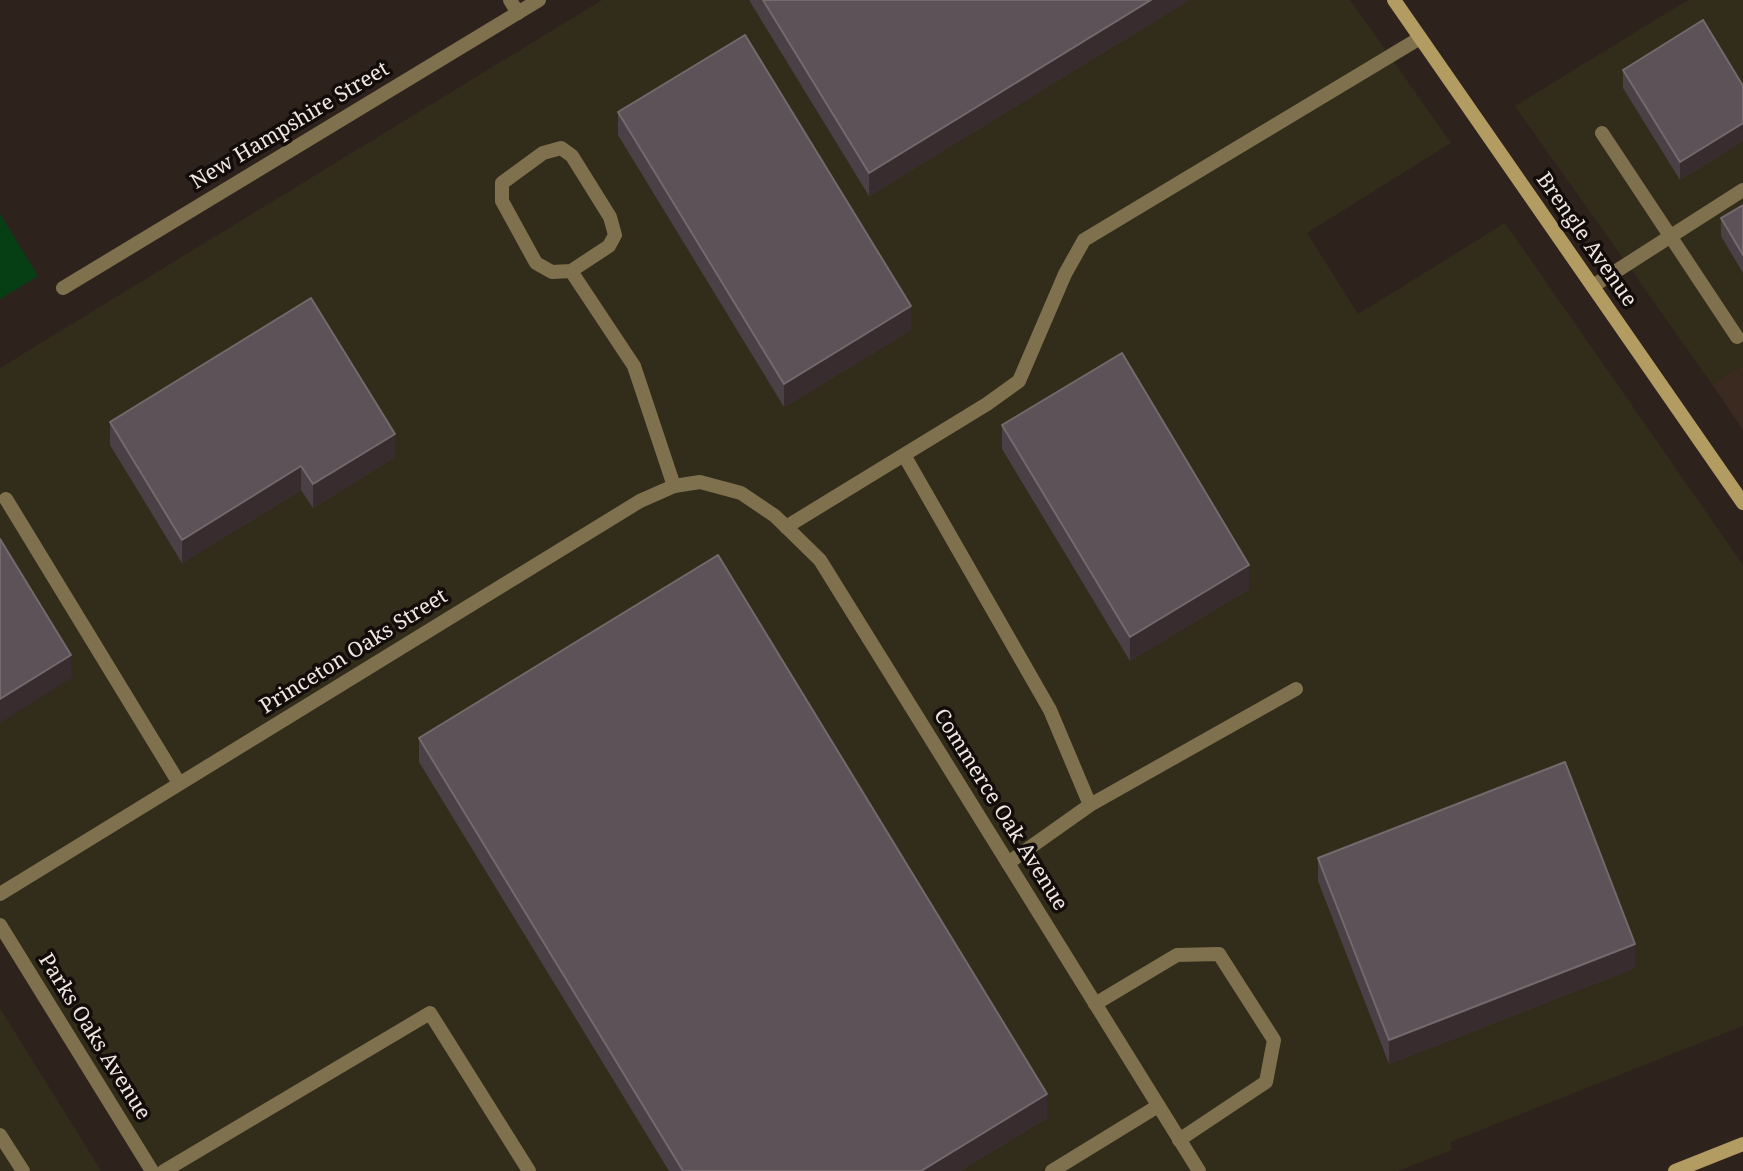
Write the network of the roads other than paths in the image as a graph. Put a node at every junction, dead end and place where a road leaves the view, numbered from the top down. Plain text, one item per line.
1 (539, 0) edge
2 (1394, 0) edge
3 (514, 6) edge
4 (1420, 38) junction
5 (1602, 132) dead end
6 (1743, 190) edge
7 (1669, 238) junction
8 (571, 271) junction
9 (1593, 286) junction
10 (63, 288) dead end
11 (1737, 337) dead end
12 (904, 455) junction
13 (674, 485) junction
14 (1738, 487) edge
15 (741, 494) joint
16 (6, 499) dead end
17 (1743, 503) edge
18 (786, 527) junction
19 (1296, 690) dead end
20 (180, 783) junction
21 (1090, 805) junction
22 (1008, 863) junction
23 (0, 894) edge
24 (0, 925) edge
25 (1095, 1004) junction
26 (1158, 1106) junction
27 (0, 1135) edge
28 (1179, 1140) junction
29 (1743, 1144) edge
30 (23, 1171) edge
31 (152, 1171) edge
32 (163, 1171) edge
33 (529, 1171) edge
34 (1052, 1171) edge
35 (1199, 1171) edge
36 (1675, 1171) edge

1 - 3 street, New Hampshire Street
2 - 4 street, Brengle Avenue
3 - 10 street, New Hampshire Street
4 - 9 street, Brengle Avenue
4 - 12 street
5 - 7 street
6 - 7 street
7 - 9 street
7 - 11 street
8 - 8 street
8 - 13 street
9 - 14 street, Brengle Avenue
12 - 18 street
12 - 21 street
13 - 15 street, Princeton Oaks Street
13 - 20 street, Princeton Oaks Street
14 - 17 street, Brengle Avenue
15 - 18 street, Commerce Oak Avenue
16 - 20 street
18 - 22 street, Commerce Oak Avenue
19 - 21 street
20 - 23 street, Princeton Oaks Street
21 - 22 street
22 - 25 street, Commerce Oak Avenue
24 - 31 street, Parks Oaks Avenue
25 - 26 street, Commerce Oak Avenue
25 - 28 street
26 - 28 street, Commerce Oak Avenue
26 - 34 street
27 - 30 street
28 - 35 street, Commerce Oak Avenue
29 - 36 street
32 - 33 street

